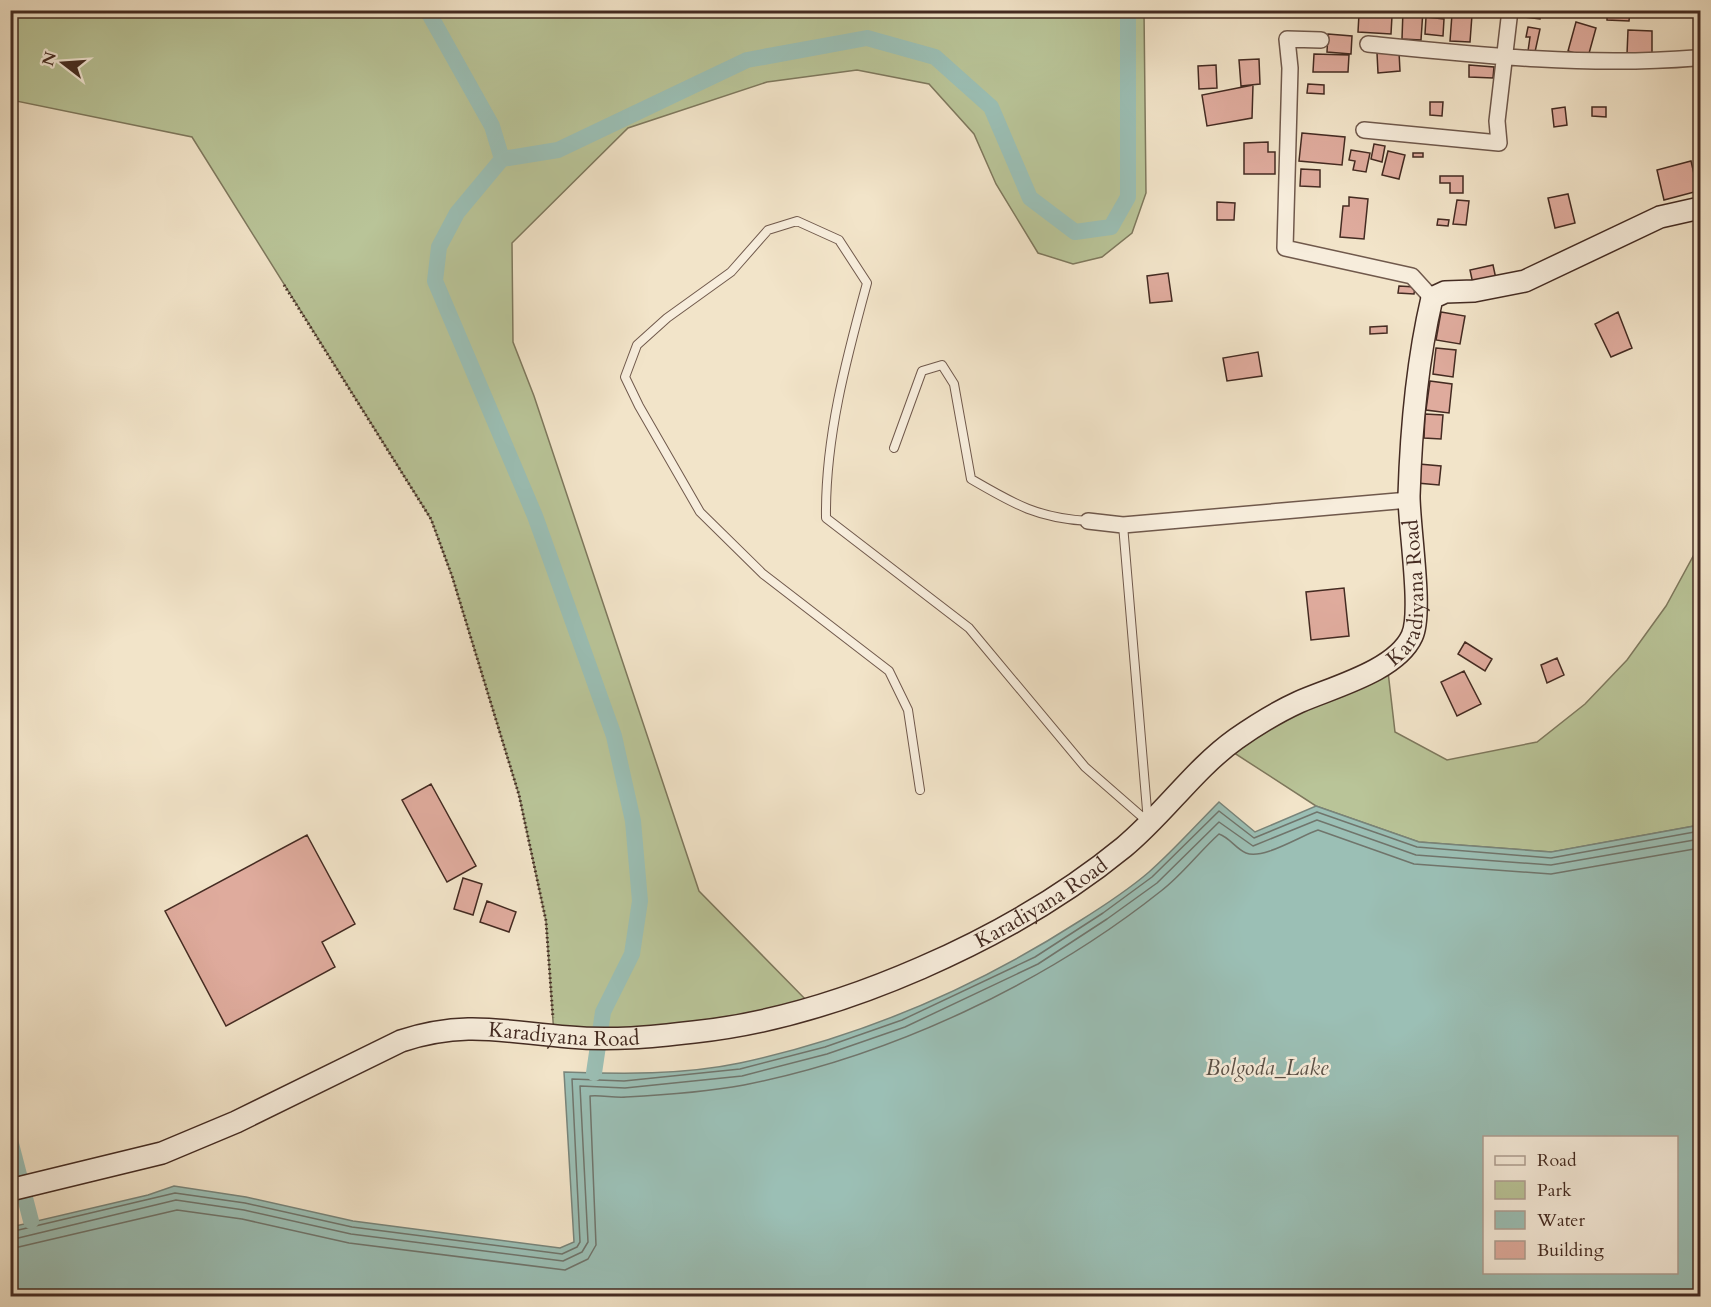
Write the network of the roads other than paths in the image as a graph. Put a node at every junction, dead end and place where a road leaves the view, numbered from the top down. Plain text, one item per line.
1 (1510, 10) edge
2 (1321, 40) dead end
3 (1368, 44) dead end
4 (1505, 58) junction
5 (1695, 58) dead end
6 (1364, 130) dead end
7 (1701, 208) edge
8 (1431, 298) junction
9 (894, 448) dead end
10 (1409, 500) junction
11 (1088, 521) joint
12 (1123, 525) junction
13 (920, 790) dead end
14 (1148, 822) junction
15 (10, 1190) edge

1 - 4 street
2 - 8 street
3 - 4 street
4 - 5 street
4 - 6 street
7 - 8 street
8 - 10 street, Karadiyana Road
9 - 11 lane
10 - 12 street
10 - 14 street, Karadiyana Road
11 - 12 street
12 - 14 lane
13 - 14 lane
14 - 15 street, Karadiyana Road

